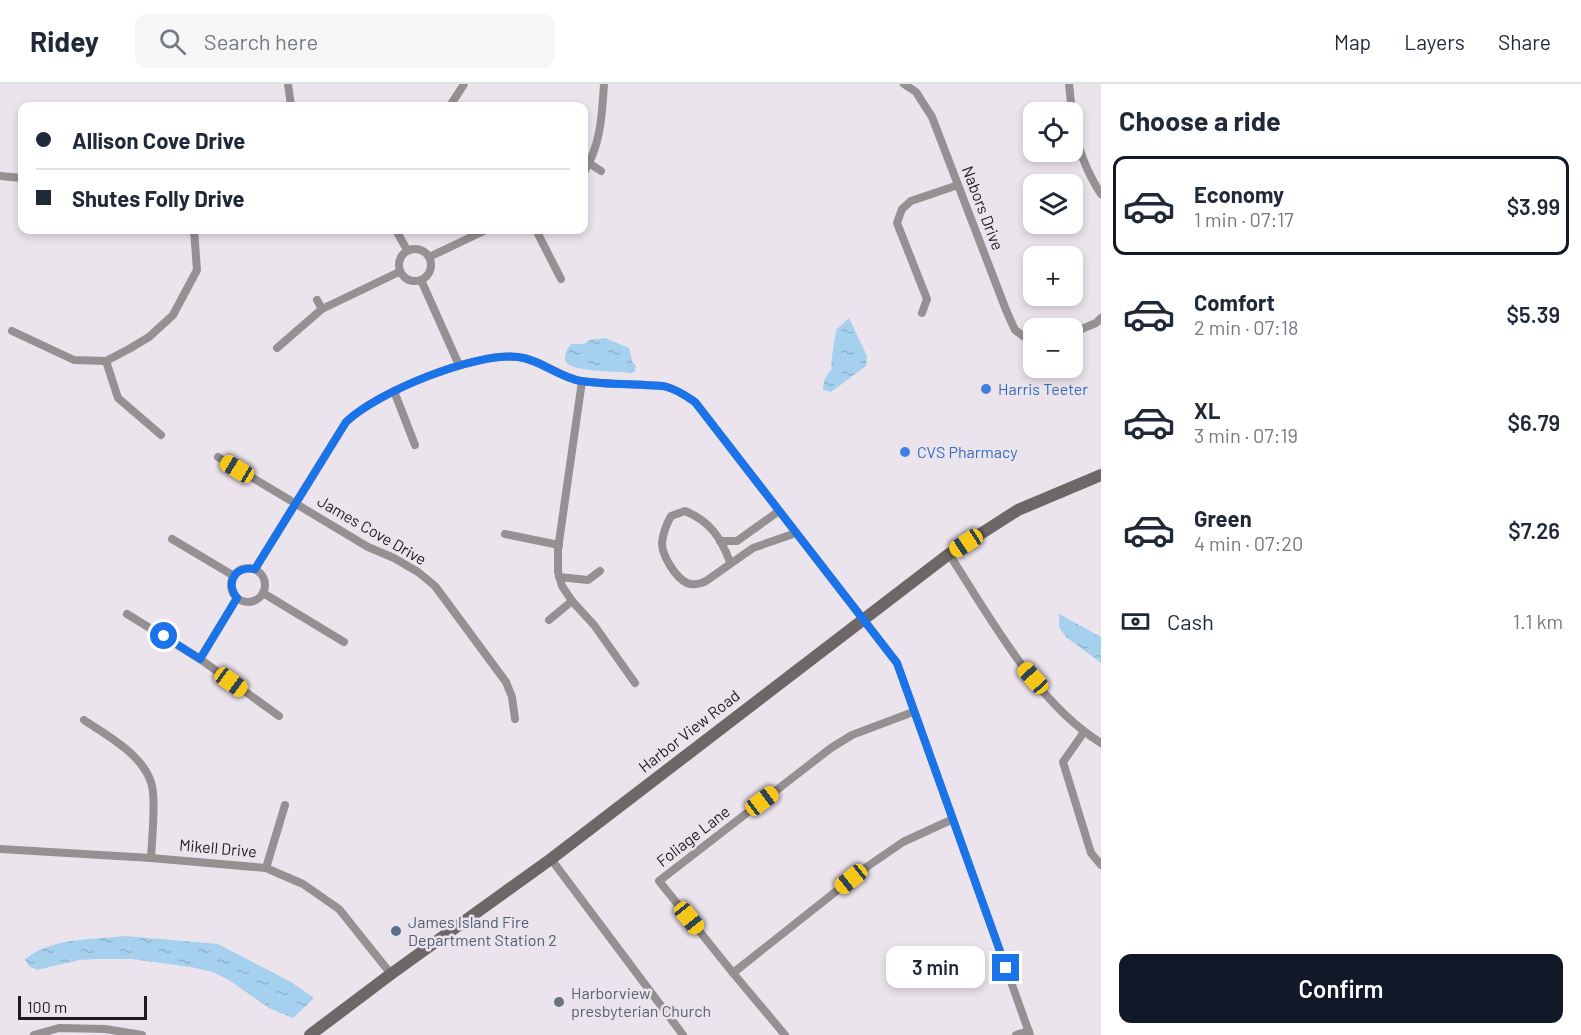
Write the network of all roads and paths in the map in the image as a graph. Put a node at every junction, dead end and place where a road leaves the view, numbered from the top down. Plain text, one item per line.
1 (288, 84) edge
2 (464, 84) edge
3 (604, 84) edge
4 (903, 84) edge
5 (1069, 84) edge
6 (290, 102) edge
7 (453, 102) edge
8 (1070, 102) edge
9 (1083, 154) edge
10 (589, 164) joint
11 (601, 171) dead end
12 (0, 176) edge
13 (18, 178) edge
14 (958, 185) junction
15 (1101, 194) edge
16 (194, 234) edge
17 (398, 234) edge
18 (478, 234) edge
19 (538, 234) edge
20 (407, 250) junction
21 (429, 257) junction
22 (399, 272) junction
23 (561, 279) dead end
24 (421, 280) junction
25 (317, 300) dead end
26 (322, 309) junction
27 (922, 313) dead end
28 (1101, 318) edge
29 (1083, 328) edge
30 (12, 331) dead end
31 (1023, 336) edge
32 (277, 348) dead end
33 (106, 361) junction
34 (459, 365) junction
35 (582, 381) junction
36 (394, 391) junction
37 (161, 435) dead end
38 (415, 445) dead end
39 (218, 457) dead end
40 (1101, 475) edge
41 (294, 503) junction
42 (779, 511) junction
43 (796, 533) junction
44 (505, 534) dead end
45 (172, 539) dead end
46 (720, 541) junction
47 (559, 545) junction
48 (949, 554) junction
49 (730, 562) junction
50 (255, 569) junction
51 (600, 571) dead end
52 (234, 576) junction
53 (559, 577) junction
54 (263, 593) junction
55 (237, 598) junction
56 (572, 602) junction
57 (127, 614) dead end
58 (862, 619) junction
59 (549, 620) dead end
60 (344, 642) dead end
61 (200, 659) junction
62 (634, 683) dead end
63 (913, 712) junction
64 (279, 716) dead end
65 (515, 719) dead end
66 (84, 720) dead end
67 (1084, 732) junction
68 (1101, 742) edge
69 (285, 805) dead end
70 (953, 819) junction
71 (0, 849) edge
72 (151, 858) junction
73 (551, 859) junction
74 (1101, 865) edge
75 (266, 868) junction
76 (733, 973) junction
77 (391, 974) junction
78 (1029, 1033) edge
79 (34, 1035) edge
80 (142, 1035) edge
81 (310, 1035) edge
82 (683, 1035) edge
83 (785, 1035) edge
84 (1016, 1035) edge

1 - 6 street
2 - 7 street
3 - 10 street
4 - 14 street, Nabors Drive
5 - 8 street
9 - 15 street
10 - 11 street
12 - 13 street
14 - 27 street
14 - 31 street, Nabors Drive
16 - 33 street
17 - 20 street
18 - 21 street
19 - 23 street
20 - 21 street
20 - 22 street
21 - 24 street
22 - 24 street
22 - 26 street
24 - 34 street
25 - 26 street
26 - 32 street
28 - 29 street
30 - 33 street
33 - 37 street
34 - 35 street
34 - 36 street
35 - 42 street
35 - 47 street
36 - 38 street
36 - 41 street
39 - 41 street, James Cove Drive
40 - 48 main road, Harbor View Road
41 - 50 street
41 - 65 street, James Cove Drive
42 - 43 street
42 - 46 street
43 - 49 street
43 - 58 street
44 - 47 street
45 - 52 street
46 - 49 street
46 - 49 street
47 - 53 street
48 - 58 main road, Harbor View Road
48 - 67 street
50 - 52 street
50 - 54 street
51 - 53 street
52 - 55 street
53 - 56 street
54 - 55 street
54 - 60 street
55 - 61 street
56 - 59 street
56 - 62 street
57 - 61 street
58 - 63 street
58 - 73 main road, Harbor View Road
61 - 64 street
63 - 70 street
63 - 76 street, Foliage Lane
66 - 72 street
67 - 68 street
67 - 74 street
69 - 75 street
70 - 76 street
70 - 78 street
71 - 72 street, Mikell Drive
72 - 75 street, Mikell Drive
73 - 77 main road, Harbor View Road
73 - 82 street
75 - 77 street, Mikell Drive
76 - 83 street, Foliage Lane
77 - 81 main road, Harbor View Road
78 - 84 street
79 - 80 street

